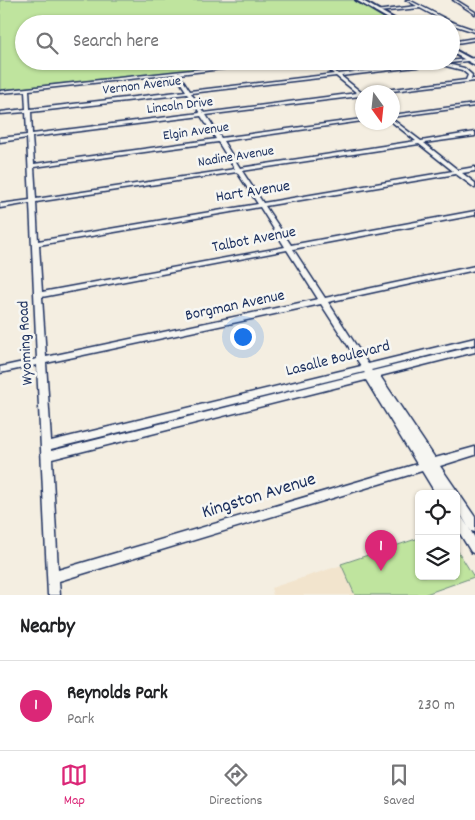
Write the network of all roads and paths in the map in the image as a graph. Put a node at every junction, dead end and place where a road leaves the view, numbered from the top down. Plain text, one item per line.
1 (358, 0) edge
2 (407, 0) edge
3 (454, 0) edge
4 (420, 7) junction
5 (377, 11) junction
6 (475, 13) edge
7 (384, 15) edge
8 (436, 15) edge
9 (460, 26) edge
10 (475, 31) edge
11 (475, 39) edge
12 (460, 42) edge
13 (460, 54) edge
14 (472, 59) edge
15 (475, 63) edge
16 (460, 69) edge
17 (204, 70) edge
18 (331, 70) edge
19 (379, 70) edge
20 (176, 73) junction
21 (337, 75) junction
22 (475, 80) edge
23 (468, 81) junction
24 (27, 89) junction
25 (355, 89) edge
26 (400, 89) edge
27 (0, 92) edge
28 (188, 92) junction
29 (355, 96) edge
30 (475, 105) edge
31 (29, 110) junction
32 (0, 113) edge
33 (203, 114) junction
34 (400, 117) edge
35 (355, 121) edge
36 (400, 125) edge
37 (475, 134) edge
38 (30, 136) junction
39 (0, 140) edge
40 (219, 140) junction
41 (420, 142) junction
42 (32, 166) junction
43 (238, 169) junction
44 (475, 169) edge
45 (458, 172) junction
46 (475, 186) edge
47 (33, 200) junction
48 (261, 205) junction
49 (0, 206) edge
50 (475, 213) edge
51 (36, 243) junction
52 (289, 248) junction
53 (475, 268) edge
54 (38, 295) junction
55 (324, 301) junction
56 (475, 341) edge
57 (475, 349) edge
58 (42, 361) junction
59 (0, 370) edge
60 (368, 371) junction
61 (47, 451) junction
62 (475, 451) edge
63 (429, 465) junction
64 (440, 490) edge
65 (450, 490) edge
66 (460, 504) edge
67 (460, 524) edge
68 (475, 527) edge
69 (475, 548) edge
70 (53, 577) junction
71 (54, 595) edge

1 - 5 street
2 - 4 street
3 - 6 street
4 - 5 street
4 - 8 street
5 - 7 street
9 - 10 street
11 - 12 street
13 - 14 street
14 - 15 street
16 - 23 street, Vernon Avenue
17 - 20 street
18 - 21 street
19 - 21 street, Vernon Avenue
20 - 24 street
20 - 28 street
21 - 25 street
21 - 28 street, Vernon Avenue
22 - 23 street
23 - 26 street
24 - 27 street
24 - 31 street, Wyoming Road
28 - 31 street, Vernon Avenue
28 - 33 street
29 - 33 street, Lincoln Drive
30 - 34 street
31 - 32 street, Vernon Avenue
31 - 38 street, Wyoming Road
33 - 38 street, Lincoln Drive
33 - 40 street
35 - 40 street, Elgin Avenue
36 - 41 street
37 - 41 street, Nadine Avenue
38 - 39 street, Lincoln Drive
38 - 42 street, Wyoming Road
40 - 42 street, Elgin Avenue
40 - 43 street
41 - 43 street, Nadine Avenue
41 - 45 street
42 - 47 street, Wyoming Road
43 - 47 street, Nadine Avenue
43 - 48 street
44 - 45 street, Hart Avenue
45 - 46 street
45 - 48 street, Hart Avenue
47 - 49 street, Nadine Avenue
47 - 51 street, Wyoming Road
48 - 51 street, Hart Avenue
48 - 52 street
50 - 52 street, Talbot Avenue
51 - 54 street, Wyoming Road
52 - 54 street, Talbot Avenue
52 - 55 street
53 - 55 street, Borgman Avenue
54 - 58 street, Wyoming Road
55 - 58 street, Borgman Avenue
55 - 60 street
56 - 60 street, Lasalle Boulevard
57 - 60 street, Lasalle Boulevard
58 - 59 street, Borgman Avenue
58 - 61 street, Wyoming Road
60 - 61 street, Lasalle Boulevard
60 - 63 street
61 - 70 street, Wyoming Road
62 - 63 street, Kingston Avenue
63 - 64 street
63 - 65 street
63 - 70 street, Kingston Avenue
66 - 68 street
67 - 69 street
70 - 71 street, Wyoming Road

